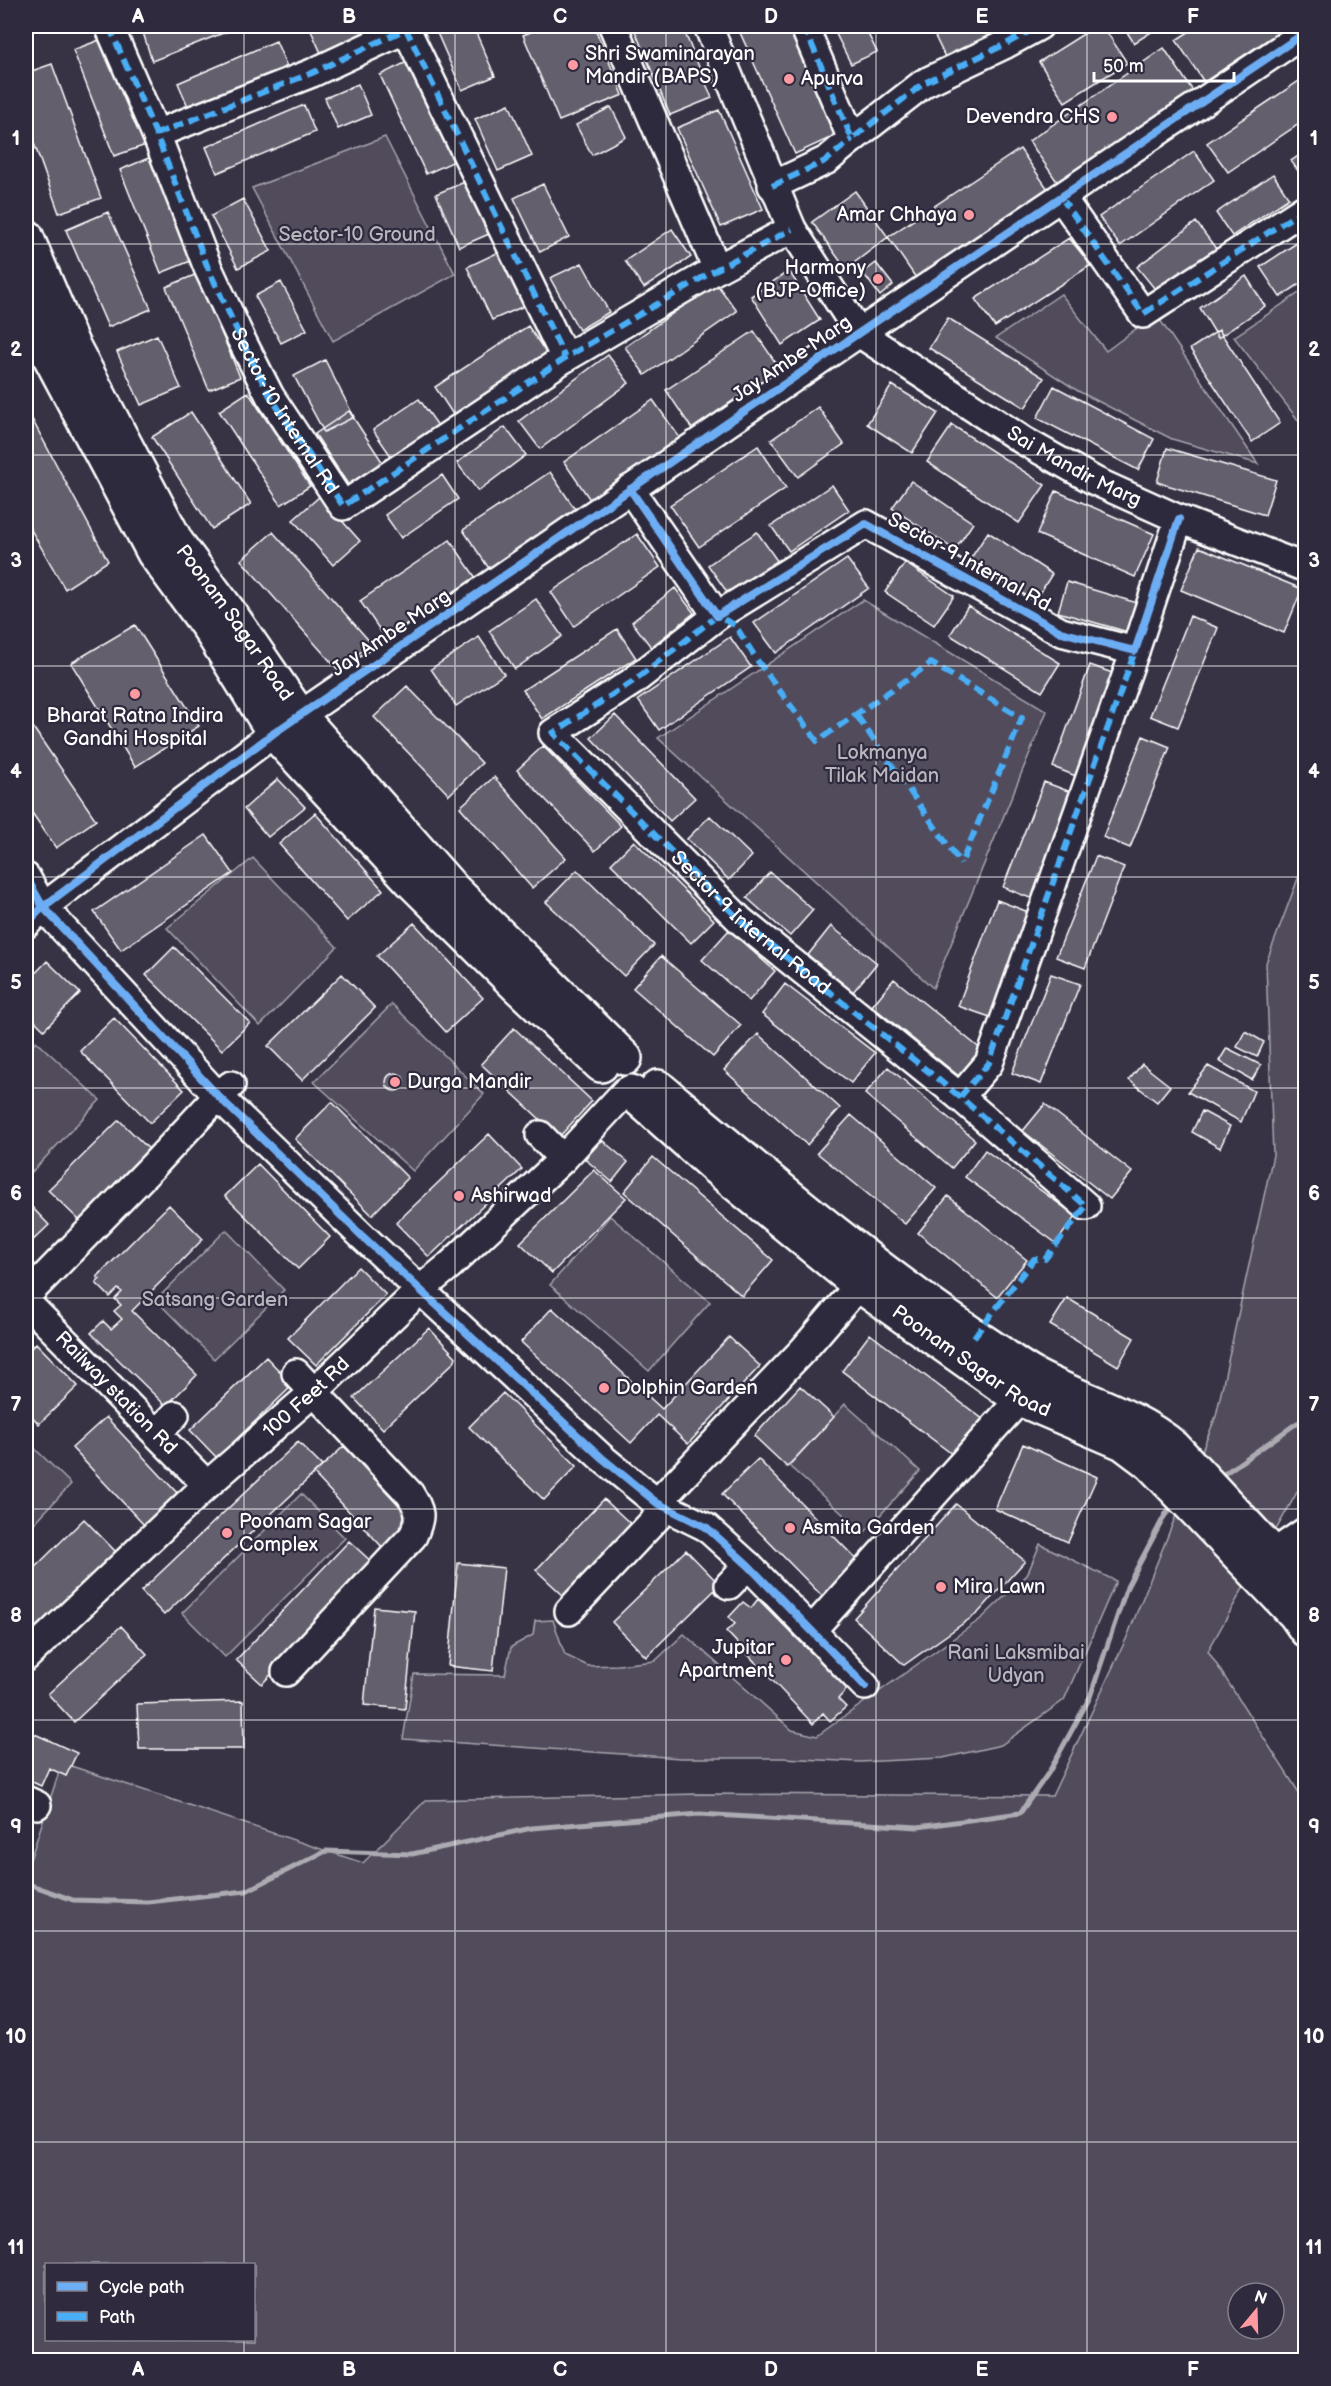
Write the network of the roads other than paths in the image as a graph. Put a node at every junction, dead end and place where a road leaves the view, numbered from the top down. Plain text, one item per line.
1 (109, 26) edge
2 (613, 26) edge
3 (708, 26) edge
4 (804, 26) edge
5 (1038, 26) edge
6 (1305, 32) edge
7 (156, 134) junction
8 (852, 139) junction
9 (772, 186) junction
10 (1061, 197) junction
11 (1305, 208) edge
12 (792, 229) junction
13 (26, 236) edge
14 (717, 269) junction
15 (26, 299) edge
16 (859, 333) junction
17 (565, 358) junction
18 (630, 489) junction
19 (1179, 519) junction
20 (1305, 568) edge
21 (717, 616) junction
22 (1135, 651) junction
23 (287, 724) junction
24 (26, 877) edge
25 (34, 916) edge
26 (628, 1079) junction
27 (218, 1082) junction
28 (960, 1097) junction
29 (540, 1135) dead end
30 (563, 1159) junction
31 (1086, 1206) dead end
32 (859, 1285) junction
33 (421, 1289) junction
34 (26, 1296) edge
35 (26, 1302) edge
36 (305, 1383) junction
37 (1028, 1388) junction
38 (207, 1485) junction
39 (661, 1505) junction
40 (1305, 1531) edge
41 (1255, 1548) junction
42 (748, 1565) junction
43 (729, 1585) dead end
44 (1305, 1589) edge
45 (569, 1611) dead end
46 (812, 1630) junction
47 (1305, 1630) edge
48 (26, 1657) edge
49 (286, 1672) dead end
50 (865, 1686) dead end

1 - 7 street, Sector-10 Internal Rd
2 - 14 street
3 - 9 street
4 - 8 street
5 - 8 street
6 - 10 street, Jay Ambe Marg
7 - 17 street
7 - 17 street, Sector-10 Internal Rd
8 - 9 street
9 - 12 street
10 - 11 street
10 - 16 street, Jay Ambe Marg
12 - 14 street, Sector-10 Internal Rd
12 - 16 street
13 - 23 main road, Poonam Sagar Road
14 - 17 street, Sector-10 Internal Rd
15 - 23 main road, Poonam Sagar Road
16 - 18 street, Jay Ambe Marg
16 - 19 street, Sai Mandir Marg
18 - 21 street
18 - 23 street, Jay Ambe Marg
19 - 20 street, Sai Mandir Marg
19 - 22 street
21 - 22 street, Sector-9 Internal Rd
21 - 28 street, Sector-9 Internal Road
22 - 28 street
23 - 25 street, Jay Ambe Marg
23 - 26 main road, Poonam Sagar Road
23 - 26 main road, Poonam Sagar Road
24 - 25 street
25 - 27 street
26 - 30 street, 100 Feet Rd
26 - 32 main road, Poonam Sagar Road
26 - 37 main road, Poonam Sagar Road
27 - 33 street
27 - 34 street
28 - 31 street
29 - 30 street
30 - 33 street, 100 Feet Rd
32 - 37 main road, Poonam Sagar Road
32 - 39 street
33 - 36 street, 100 Feet Rd
33 - 39 street
35 - 38 street, Railway station Rd
36 - 38 street, 100 Feet Rd
36 - 49 street
37 - 41 main road, Poonam Sagar Road
37 - 46 street
38 - 48 street, 100 Feet Rd
39 - 42 street
39 - 45 street
40 - 41 street
41 - 44 main road, Poonam Sagar Road
41 - 47 main road, Poonam Sagar Road
42 - 43 street
42 - 46 street
46 - 50 street

